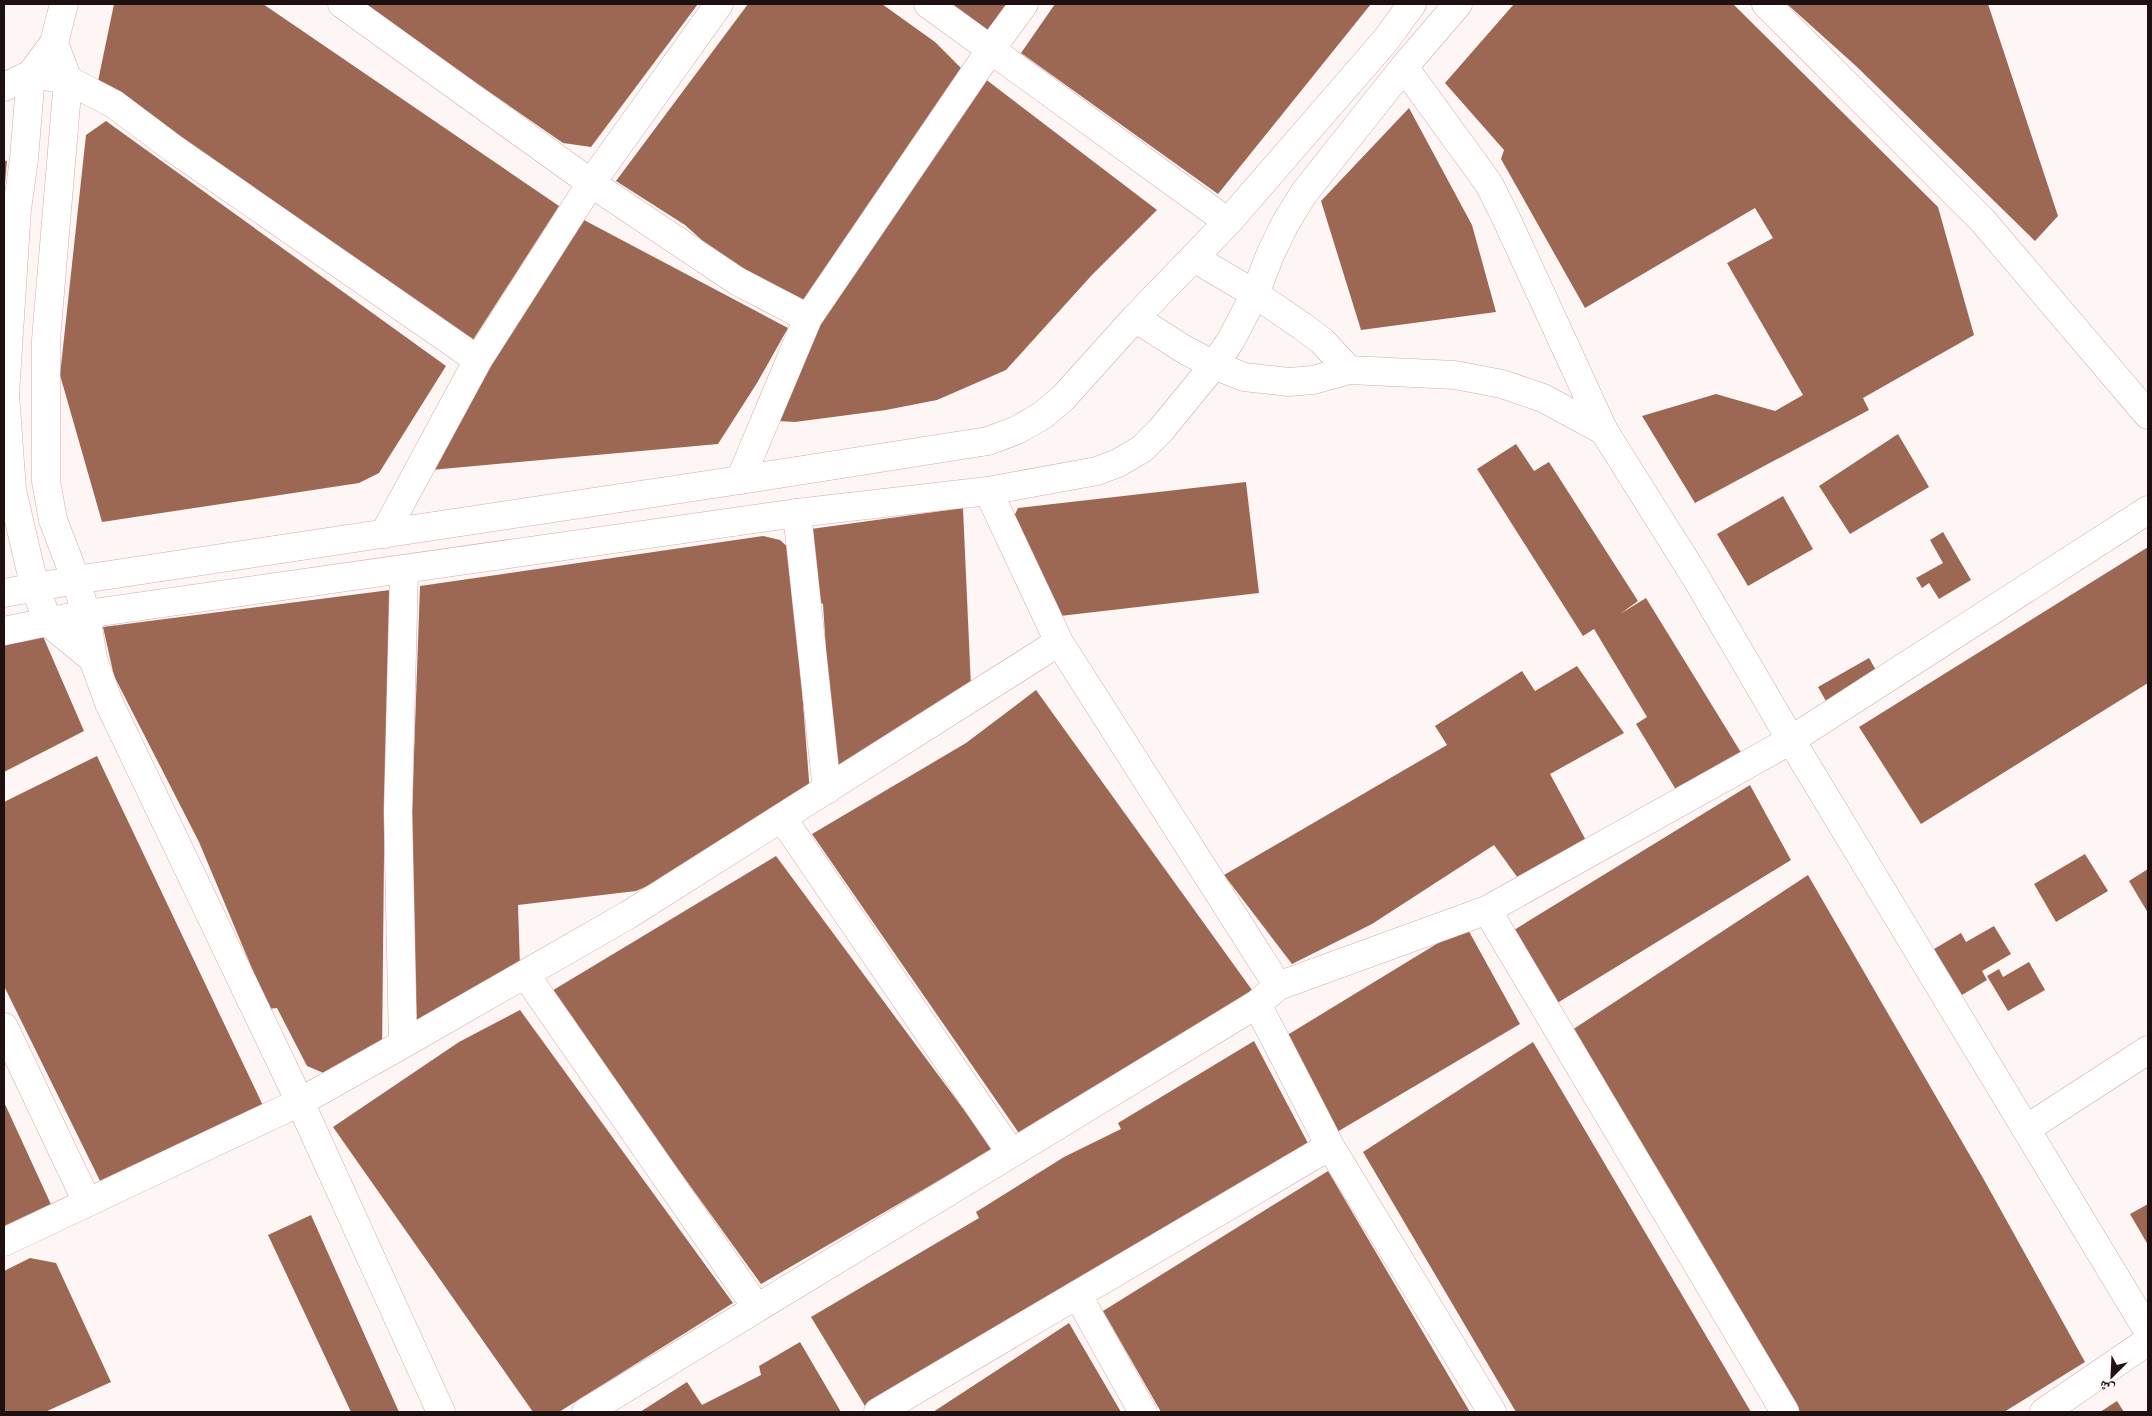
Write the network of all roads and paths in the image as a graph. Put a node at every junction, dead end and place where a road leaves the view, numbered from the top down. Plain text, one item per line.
1 (64, 4) edge
2 (342, 4) edge
3 (719, 4) edge
4 (928, 4) edge
5 (1024, 4) edge
6 (1412, 4) edge
7 (1458, 4) edge
8 (1766, 4) edge
9 (54, 43) junction
10 (991, 49) junction
11 (1404, 67) junction
12 (31, 74) junction
13 (68, 80) junction
14 (4, 87) edge
15 (591, 183) junction
16 (1228, 222) junction
17 (1194, 258) junction
18 (1255, 294) junction
19 (808, 318) junction
20 (1135, 318) junction
21 (478, 360) junction
22 (1214, 365) junction
23 (1349, 370) junction
24 (2148, 415) edge
25 (1604, 430) junction
26 (740, 480) junction
27 (988, 491) junction
28 (2148, 510) edge
29 (798, 513) junction
30 (384, 534) junction
31 (404, 570) junction
32 (76, 580) junction
33 (35, 589) junction
34 (4, 593) edge
35 (86, 614) junction
36 (49, 623) junction
37 (4, 631) edge
38 (1059, 642) junction
39 (93, 659) junction
40 (1791, 740) junction
41 (826, 790) junction
42 (782, 818) junction
43 (1487, 910) junction
44 (525, 974) junction
45 (1278, 986) junction
46 (1256, 1004) junction
47 (4, 1027) edge
48 (404, 1044) junction
49 (2148, 1050) edge
50 (300, 1102) junction
51 (2026, 1129) junction
52 (1330, 1146) junction
53 (1012, 1153) junction
54 (87, 1202) junction
55 (4, 1242) edge
56 (1078, 1296) junction
57 (757, 1308) junction
58 (2148, 1331) edge
59 (2148, 1341) edge
60 (441, 1412) edge
61 (586, 1412) edge
62 (878, 1412) edge
63 (1143, 1412) edge
64 (1492, 1412) edge
65 (1785, 1412) edge
66 (2044, 1412) edge

1 - 9 street
2 - 15 street
3 - 15 street
4 - 10 street
5 - 10 street
6 - 16 street
7 - 11 street
8 - 24 street
9 - 12 street
9 - 13 street
10 - 16 street
10 - 19 street
11 - 18 street
11 - 25 street
12 - 13 street
12 - 14 street
12 - 33 street
13 - 21 street
13 - 32 street
15 - 19 street
15 - 21 street
16 - 17 street
17 - 18 street
17 - 20 street
18 - 22 street
18 - 23 street
19 - 26 street
20 - 22 street
20 - 26 street
21 - 30 street
22 - 23 street
22 - 27 street
23 - 25 street
25 - 40 street
26 - 30 street
27 - 29 street
27 - 38 street
28 - 40 street
29 - 31 street
29 - 41 street
30 - 32 street
31 - 35 street
31 - 48 street
32 - 33 street
32 - 35 street
33 - 34 street
33 - 36 street
35 - 36 street
35 - 39 street
36 - 37 street
36 - 39 street
38 - 41 street
38 - 45 street
39 - 50 street
40 - 43 street
40 - 51 street
41 - 42 street
42 - 44 street
42 - 53 street
43 - 45 street
43 - 65 street
44 - 48 street
44 - 57 street
45 - 46 street
46 - 52 street
46 - 53 street
47 - 54 street
48 - 50 street
49 - 51 street
50 - 54 street
50 - 60 street
51 - 58 street
52 - 56 street
52 - 64 street
53 - 57 street
54 - 55 street
56 - 62 street
56 - 63 street
57 - 61 street
59 - 66 street

